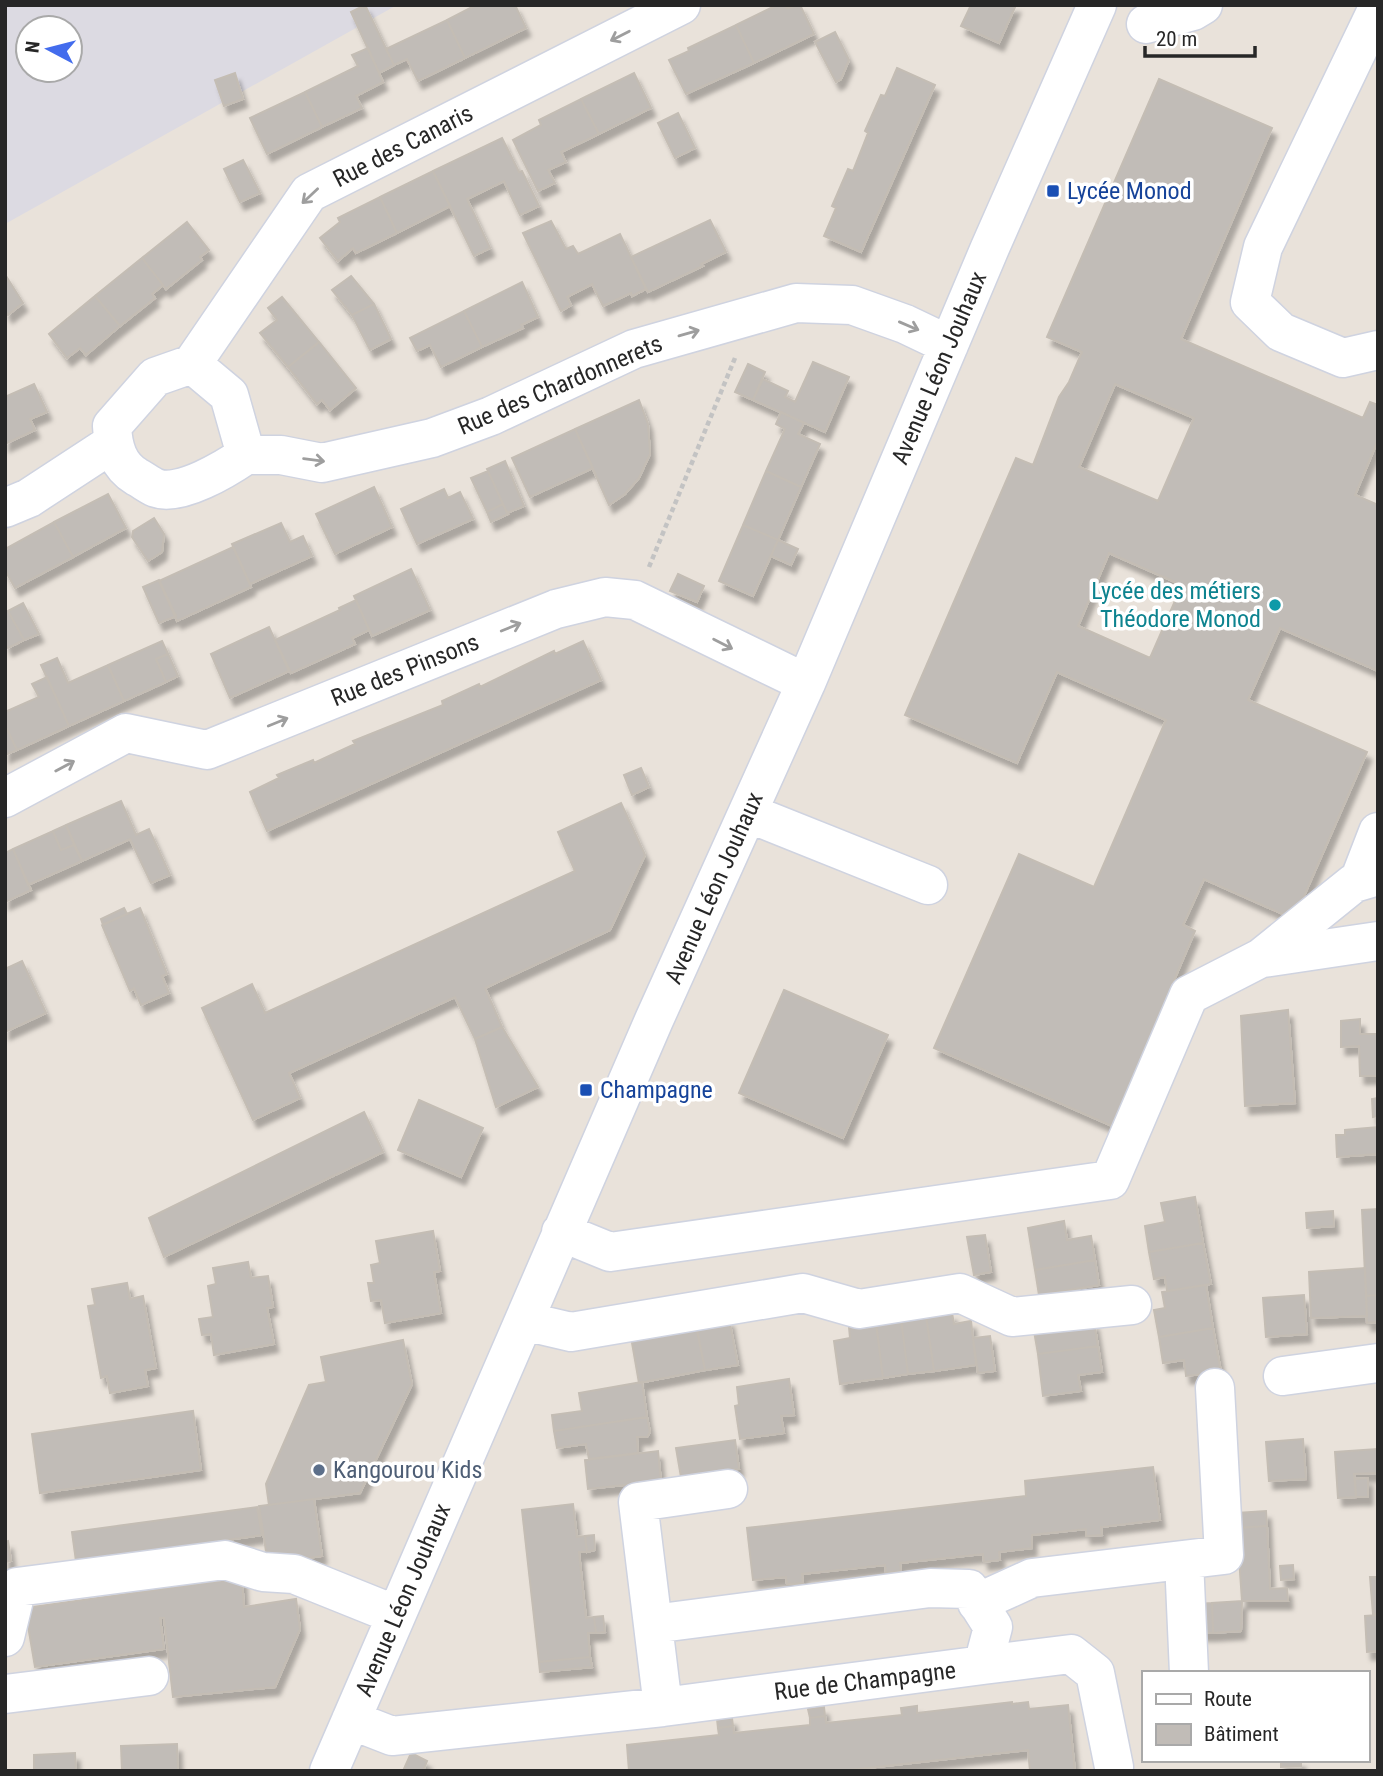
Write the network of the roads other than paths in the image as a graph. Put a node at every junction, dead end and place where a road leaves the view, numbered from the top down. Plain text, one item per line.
1 (681, 5) edge
2 (1097, 5) edge
3 (1203, 5) edge
4 (1374, 10) edge
5 (1146, 24) dead end
6 (949, 345) junction
7 (1378, 350) edge
8 (192, 364) junction
9 (113, 443) junction
10 (246, 455) junction
11 (5, 508) edge
12 (806, 683) junction
13 (5, 798) edge
14 (748, 813) junction
15 (1378, 832) edge
16 (1368, 879) edge
17 (928, 885) dead end
18 (1378, 941) edge
19 (1261, 958) junction
20 (561, 1232) junction
21 (1132, 1305) dead end
22 (524, 1321) junction
23 (1378, 1363) edge
24 (1283, 1376) dead end
25 (1215, 1388) dead end
26 (729, 1489) dead end
27 (1184, 1560) junction
28 (977, 1603) junction
29 (396, 1615) junction
30 (653, 1624) junction
31 (5, 1637) edge
32 (983, 1665) junction
33 (1189, 1671) edge
34 (149, 1676) dead end
35 (5, 1694) edge
36 (663, 1707) junction
37 (351, 1720) junction
38 (1114, 1767) dead end
39 (329, 1771) edge

1 -> 8 street, Rue des Canaris
2 - 6 street, Avenue Léon Jouhaux
3 - 5 street
4 - 7 street
10 -> 6 street, Rue des Chardonnerets
6 - 12 street, Avenue Léon Jouhaux
8 - 9 street
8 - 10 street
9 - 10 street
9 - 11 street
13 -> 12 street, Rue des Pinsons
12 - 14 street, Avenue Léon Jouhaux
14 - 17 street
14 - 20 street, Avenue Léon Jouhaux
15 - 16 street
16 - 19 street
18 - 19 street
19 - 20 street
20 - 22 street, Avenue Léon Jouhaux
21 - 22 street
22 - 29 street, Avenue Léon Jouhaux
23 - 24 street
25 - 27 street
26 - 30 street
27 - 28 street
27 - 33 street
28 - 30 street
28 - 32 street, Rue de Champagne
29 - 31 street
29 - 37 street, Avenue Léon Jouhaux
30 - 36 street
32 - 36 street, Rue de Champagne
32 - 38 street
34 - 35 street
36 - 37 street, Rue de Champagne
37 - 39 street, Avenue Léon Jouhaux

